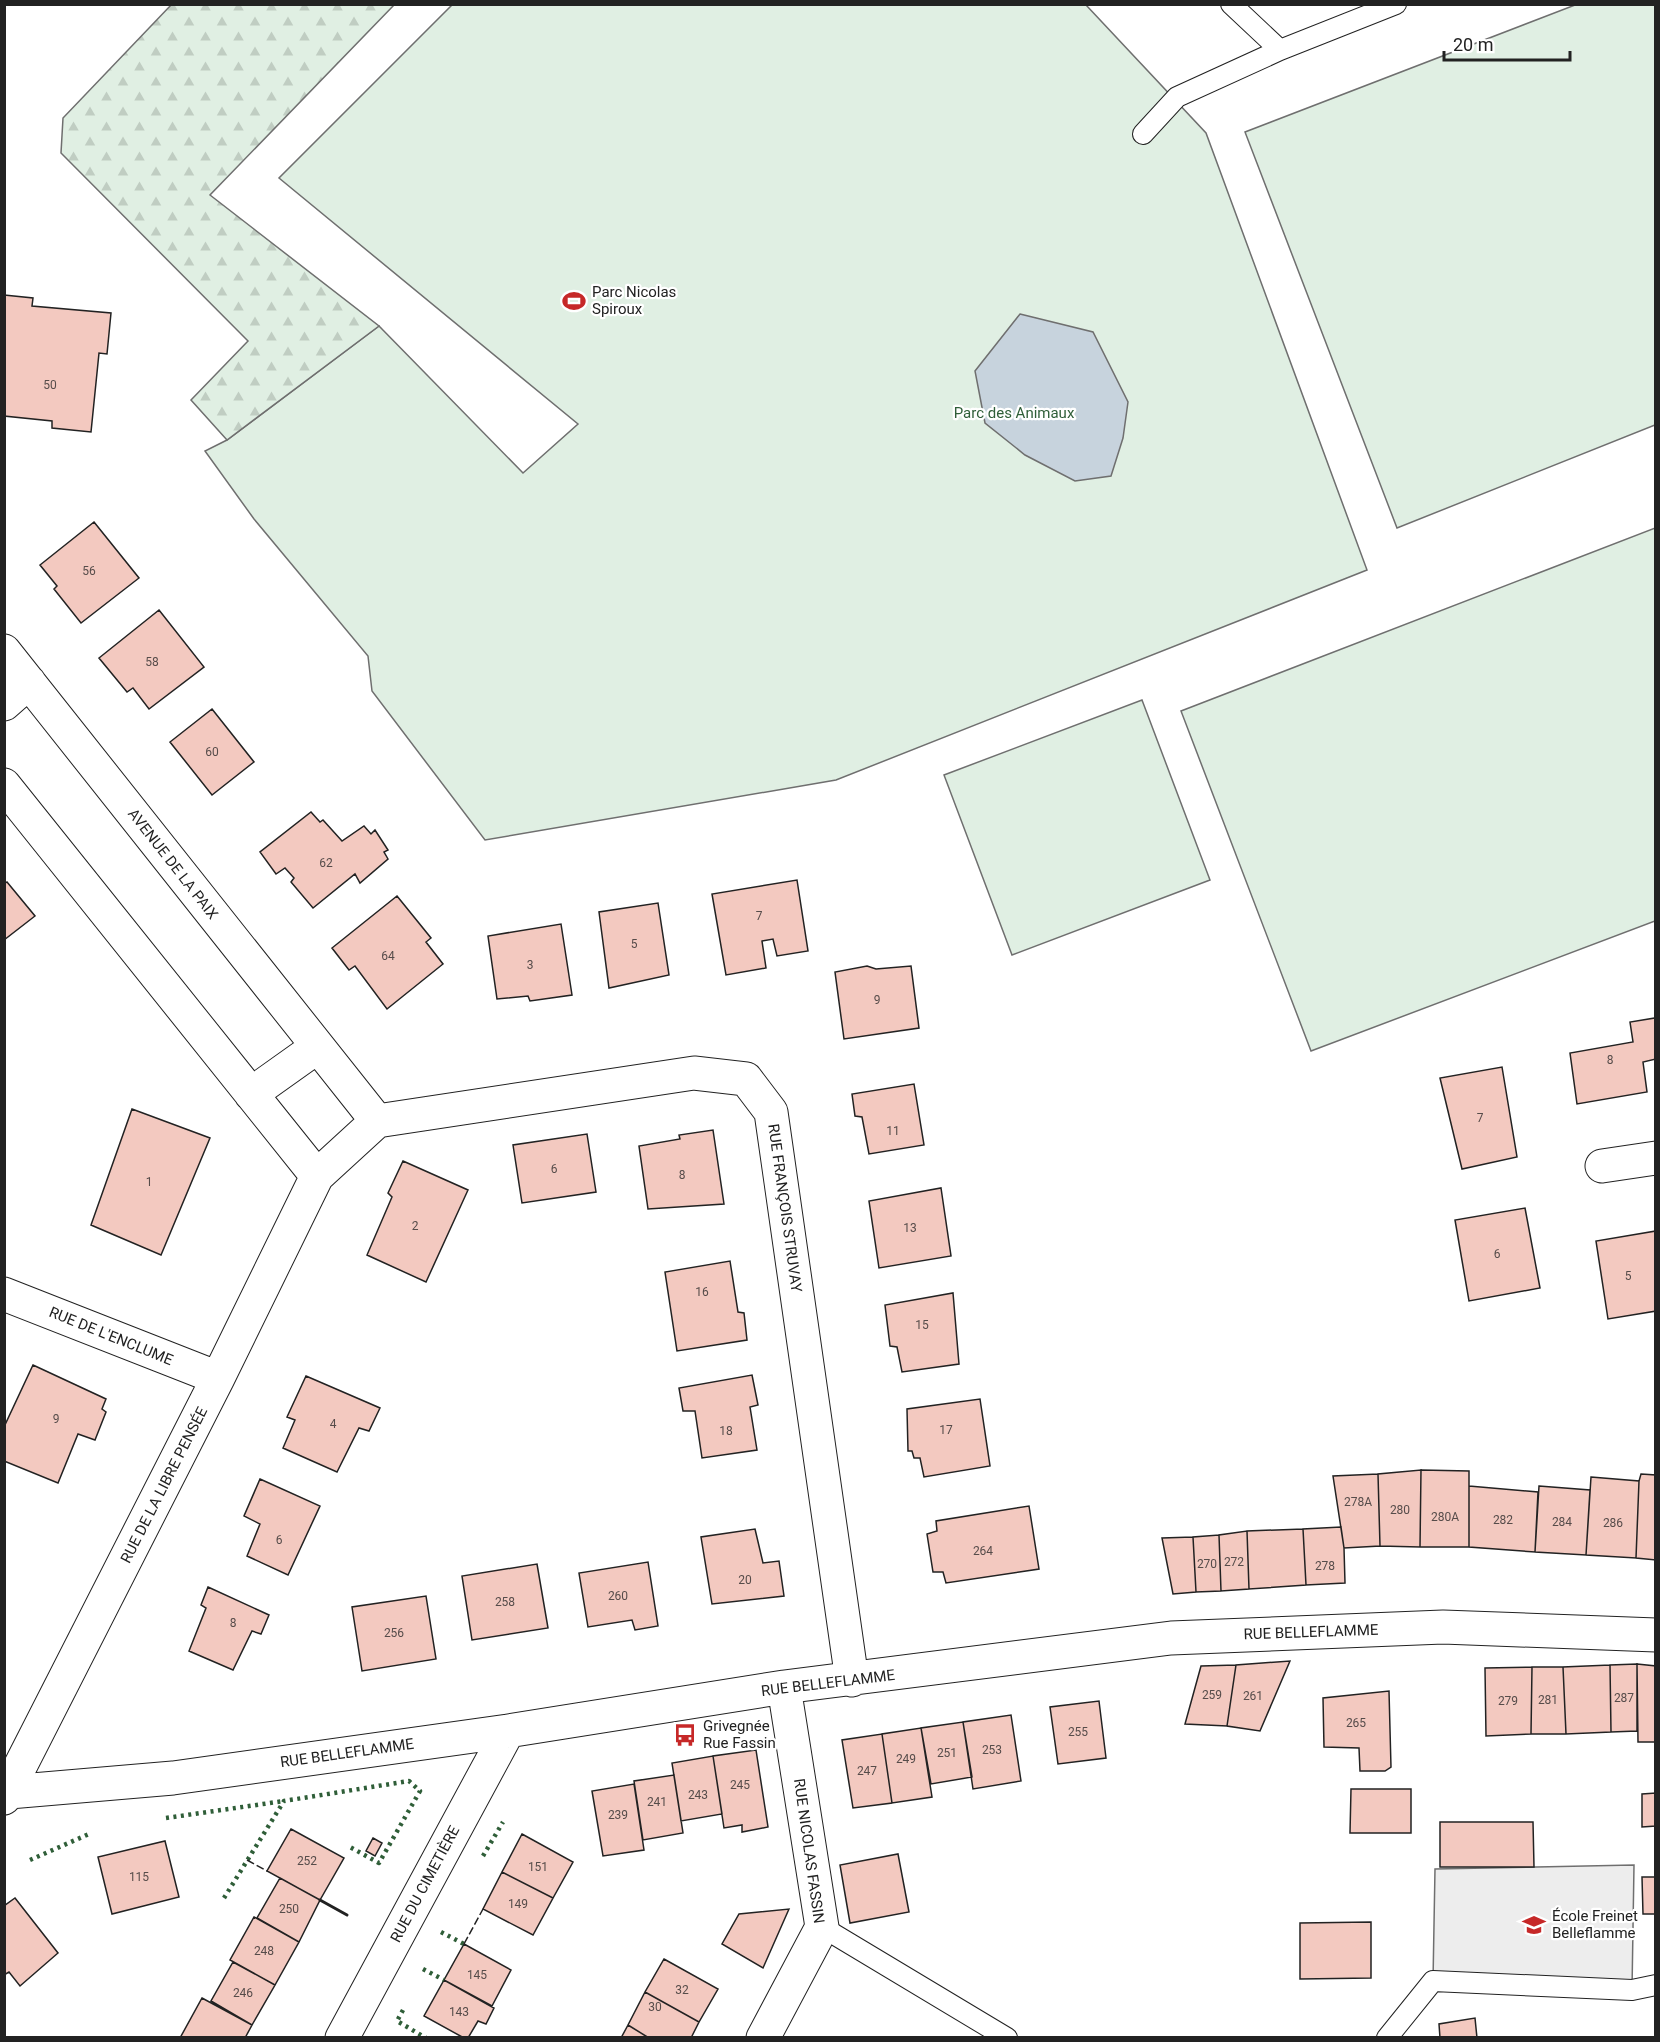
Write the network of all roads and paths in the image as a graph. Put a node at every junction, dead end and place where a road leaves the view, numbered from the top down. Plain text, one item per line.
1 (1231, 4) edge
2 (1396, 4) edge
3 (1281, 50) junction
4 (1143, 134) dead end
5 (4, 651) edge
6 (29, 682) junction
7 (4, 704) edge
8 (4, 785) edge
9 (317, 1047) junction
10 (251, 1094) junction
11 (377, 1121) junction
12 (1656, 1158) edge
13 (1602, 1166) dead end
14 (317, 1176) junction
15 (4, 1294) edge
16 (218, 1378) junction
17 (1656, 1635) edge
18 (852, 1680) junction
19 (784, 1687) junction
20 (508, 1731) junction
21 (6, 1793) edge
22 (822, 1927) junction
23 (1656, 1986) edge
24 (342, 2037) edge
25 (763, 2037) edge
26 (1007, 2037) edge
27 (1387, 2037) edge

1 - 3 lane
2 - 3 lane
3 - 4 lane
5 - 6 street, AVENUE DE LA PAIX
6 - 7 street
6 - 9 street, AVENUE DE LA PAIX
8 - 10 street
9 - 10 street
9 - 11 street, AVENUE DE LA PAIX
10 - 14 street
11 - 14 street
11 - 18 street, RUE FRANÇOIS STRUVAY
12 - 13 street
14 - 16 street, RUE DE LA LIBRE PENSÉE
15 - 16 street, RUE DE L'ENCLUME
16 - 21 street, RUE DE LA LIBRE PENSÉE
17 - 18 street, RUE BELLEFLAMME
18 - 19 street, RUE BELLEFLAMME
19 - 20 street, RUE BELLEFLAMME
19 - 22 street, RUE NICOLAS FASSIN
20 - 21 street, RUE BELLEFLAMME
20 - 24 street, RUE DU CIMETIÈRE
22 - 25 street, RUE NICOLAS FASSIN
22 - 26 lane
23 - 27 lane

